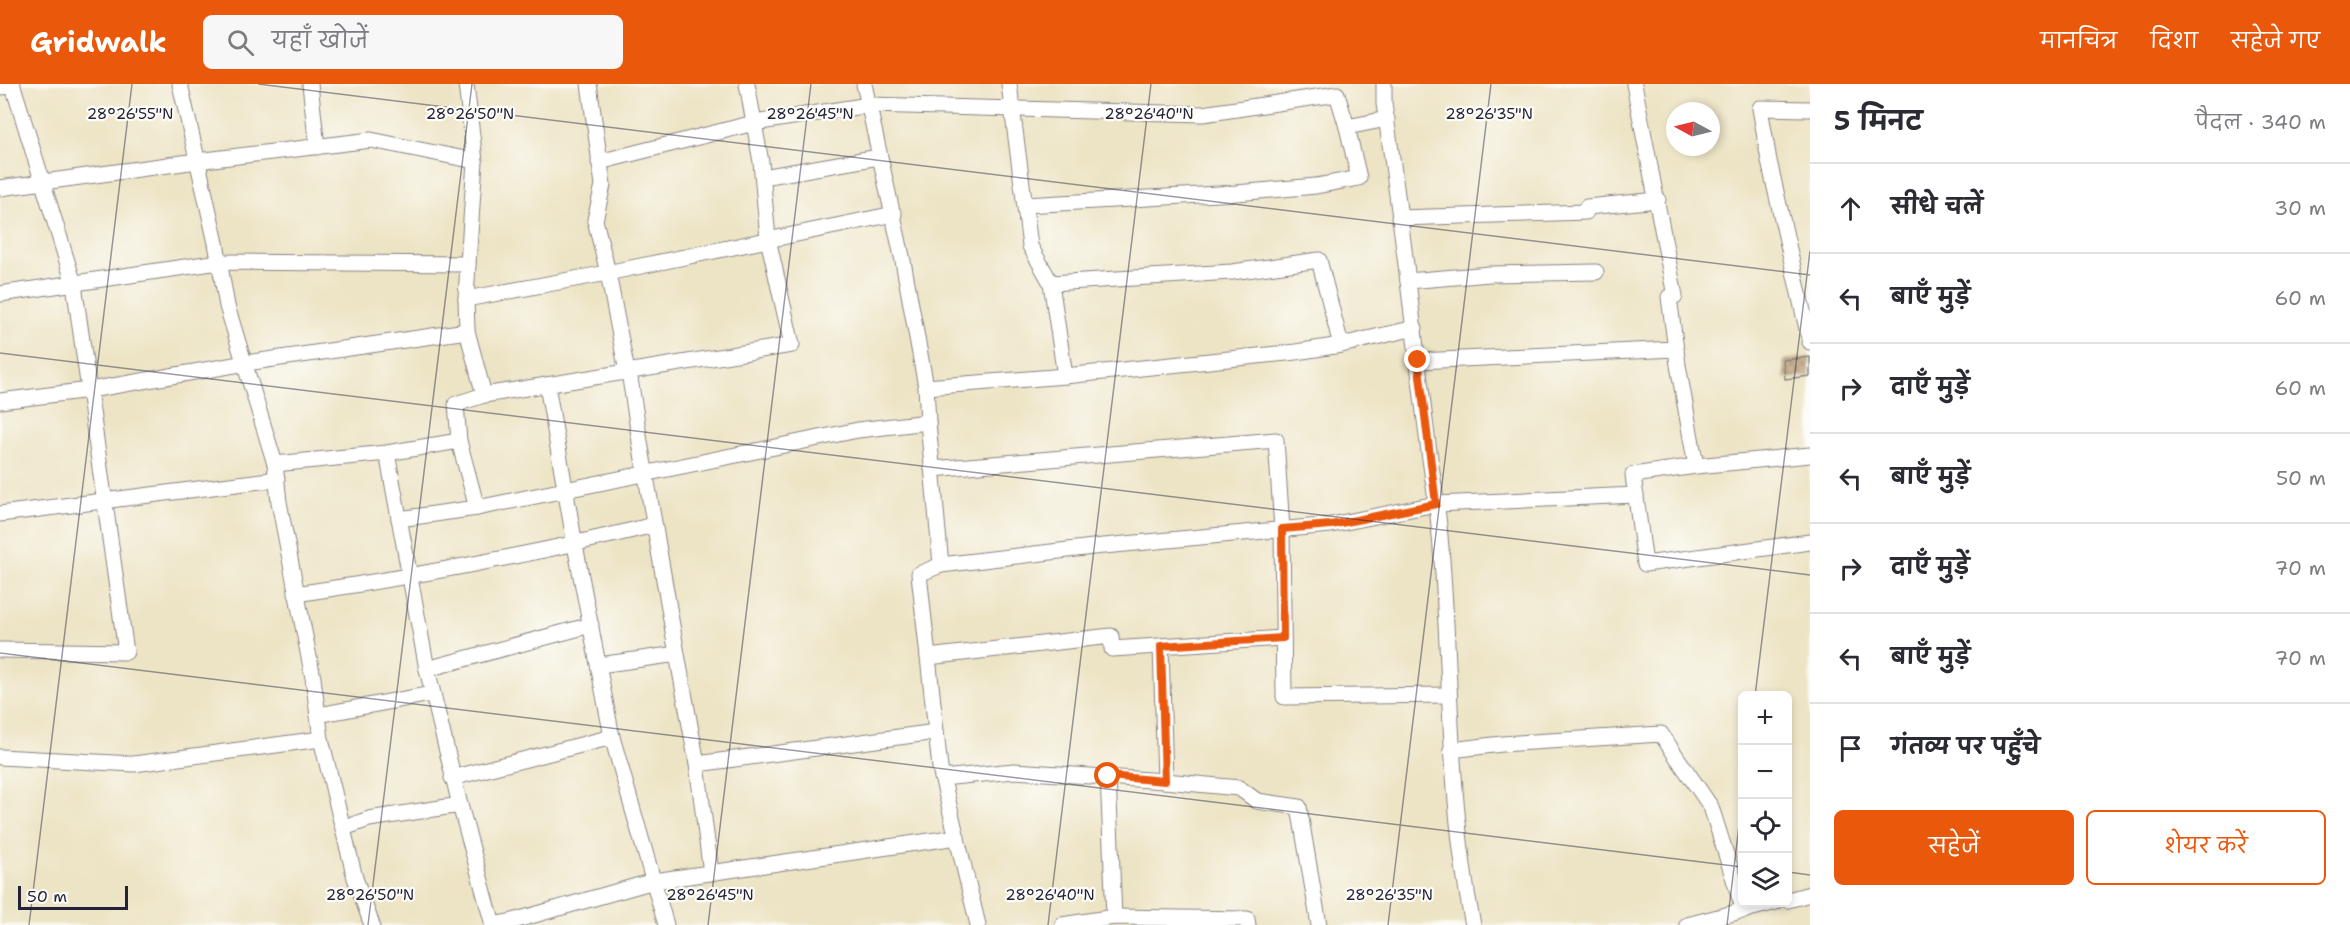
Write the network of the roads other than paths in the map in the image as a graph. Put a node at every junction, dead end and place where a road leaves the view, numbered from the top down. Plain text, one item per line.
1 (180, 84) edge
2 (310, 84) edge
3 (466, 84) edge
4 (589, 84) edge
5 (747, 84) edge
6 (864, 84) edge
7 (1009, 84) edge
8 (1384, 84) edge
9 (1635, 84) edge
10 (12, 85) edge
11 (1336, 89) edge
12 (870, 105) junction
13 (1013, 108) junction
14 (1810, 109) edge
15 (1387, 119) junction
16 (754, 123) junction
17 (1347, 127) junction
18 (317, 147) junction
19 (879, 157) junction
20 (197, 161) junction
21 (475, 161) junction
22 (599, 162) junction
23 (763, 177) junction
24 (42, 181) junction
25 (0, 188) edge
26 (1658, 200) junction
27 (1025, 205) junction
28 (894, 214) junction
29 (1399, 219) junction
30 (768, 239) junction
31 (219, 262) junction
32 (468, 264) junction
33 (1596, 272) dead end
34 (609, 273) junction
35 (1408, 281) junction
36 (1051, 283) junction
37 (74, 284) junction
38 (0, 294) edge
39 (466, 299) junction
40 (1414, 328) junction
41 (466, 331) junction
42 (1810, 342) edge
43 (1341, 345) junction
44 (1676, 349) junction
45 (1418, 360) junction
46 (246, 363) junction
47 (628, 372) junction
48 (1065, 376) junction
49 (547, 385) junction
50 (926, 387) junction
51 (90, 390) junction
52 (484, 395) junction
53 (0, 401) edge
54 (928, 422) junction
55 (459, 441) junction
56 (387, 453) junction
57 (1810, 455) edge
58 (1696, 466) junction
59 (932, 469) junction
60 (276, 472) junction
61 (645, 474) junction
62 (566, 491) junction
63 (1636, 495) junction
64 (105, 501) junction
65 (1436, 504) junction
66 (477, 508) junction
67 (0, 514) edge
68 (399, 519) junction
69 (654, 525) junction
70 (1282, 529) junction
71 (1810, 542) edge
72 (574, 545) junction
73 (941, 565) junction
74 (409, 577) junction
75 (296, 594) junction
76 (591, 625) junction
77 (1283, 638) junction
78 (1161, 646) junction
79 (0, 650) edge
80 (677, 654) junction
81 (928, 657) junction
82 (599, 665) junction
83 (427, 669) junction
84 (431, 694) junction
85 (1449, 695) junction
86 (318, 715) junction
87 (936, 732) junction
88 (612, 736) junction
89 (321, 739) junction
90 (1451, 750) junction
91 (0, 757) edge
92 (697, 764) junction
93 (1108, 776) junction
94 (452, 778) junction
95 (942, 778) junction
96 (1165, 781) junction
97 (460, 805) junction
98 (344, 828) junction
99 (957, 837) junction
100 (711, 873) junction
101 (654, 881) junction
102 (1810, 894) edge
103 (1792, 899) edge
104 (1760, 907) edge
105 (1744, 911) junction
106 (1114, 917) junction
107 (528, 921) edge
108 (372, 925) edge
109 (493, 925) edge
110 (666, 925) edge
111 (978, 925) edge
112 (1062, 925) edge
113 (1248, 925) edge
114 (1319, 925) edge
115 (1473, 925) edge
116 (1687, 925) edge

1 - 20 street
2 - 18 street
3 - 21 street
4 - 22 street
5 - 16 street
6 - 12 street
7 - 13 street
8 - 15 street
9 - 26 street
10 - 24 street
11 - 13 street
11 - 17 street
12 - 13 street
12 - 16 street
12 - 19 street
13 - 27 street
14 - 42 street
15 - 17 street
15 - 29 street
16 - 22 street
16 - 23 street
17 - 27 street
18 - 20 street
18 - 21 street
19 - 23 street
19 - 28 street
20 - 24 street
20 - 31 street
21 - 32 street
22 - 34 street
23 - 30 street
24 - 25 street
24 - 37 street
26 - 29 street
26 - 44 street
27 - 36 street
28 - 30 street
28 - 50 street
29 - 35 street
30 - 34 street
30 - 47 street
31 - 32 street
31 - 37 street
31 - 46 street
32 - 39 street
33 - 35 street
34 - 39 street
34 - 47 street
35 - 40 street
36 - 43 street
36 - 48 street
37 - 38 street
37 - 51 street
39 - 41 street
40 - 43 street
40 - 45 street
41 - 46 street
41 - 52 street
43 - 48 street
44 - 45 street
44 - 58 street
45 - 65 street
46 - 51 street
46 - 60 street
47 - 49 street
47 - 61 street
48 - 50 street
49 - 52 street
49 - 62 street
50 - 54 street
51 - 53 street
51 - 64 street
52 - 55 street
54 - 59 street
54 - 61 street
55 - 56 street
55 - 66 street
56 - 60 street
56 - 68 street
57 - 58 street
58 - 63 street
59 - 70 street
59 - 73 street
60 - 64 street
60 - 75 street
61 - 62 street
61 - 69 street
62 - 66 street
62 - 72 street
63 - 65 street
63 - 71 street
64 - 67 street
64 - 79 street
65 - 70 street
65 - 85 street
66 - 68 street
68 - 74 street
69 - 72 street
69 - 80 street
70 - 73 street
70 - 77 street
72 - 74 street
72 - 76 street
73 - 81 street
74 - 75 street
74 - 83 street
75 - 86 street
76 - 82 street
76 - 83 street
77 - 78 street
77 - 85 street
78 - 81 street
78 - 96 street
80 - 82 street
80 - 92 street
81 - 87 street
82 - 88 street
83 - 84 street
84 - 86 street
84 - 94 street
85 - 90 street
86 - 89 street
87 - 92 street
87 - 95 street
88 - 94 street
88 - 101 street
89 - 91 street
89 - 98 street
90 - 105 street
90 - 115 street
92 - 100 street
93 - 95 street
93 - 96 street
93 - 106 street
94 - 97 street
95 - 99 street
96 - 114 street
97 - 98 street
97 - 109 street
98 - 108 street
99 - 100 street
99 - 111 street
100 - 101 street
101 - 107 street
101 - 110 street
102 - 103 street
104 - 105 street
105 - 116 street
106 - 112 street
106 - 113 street
107 - 109 street

